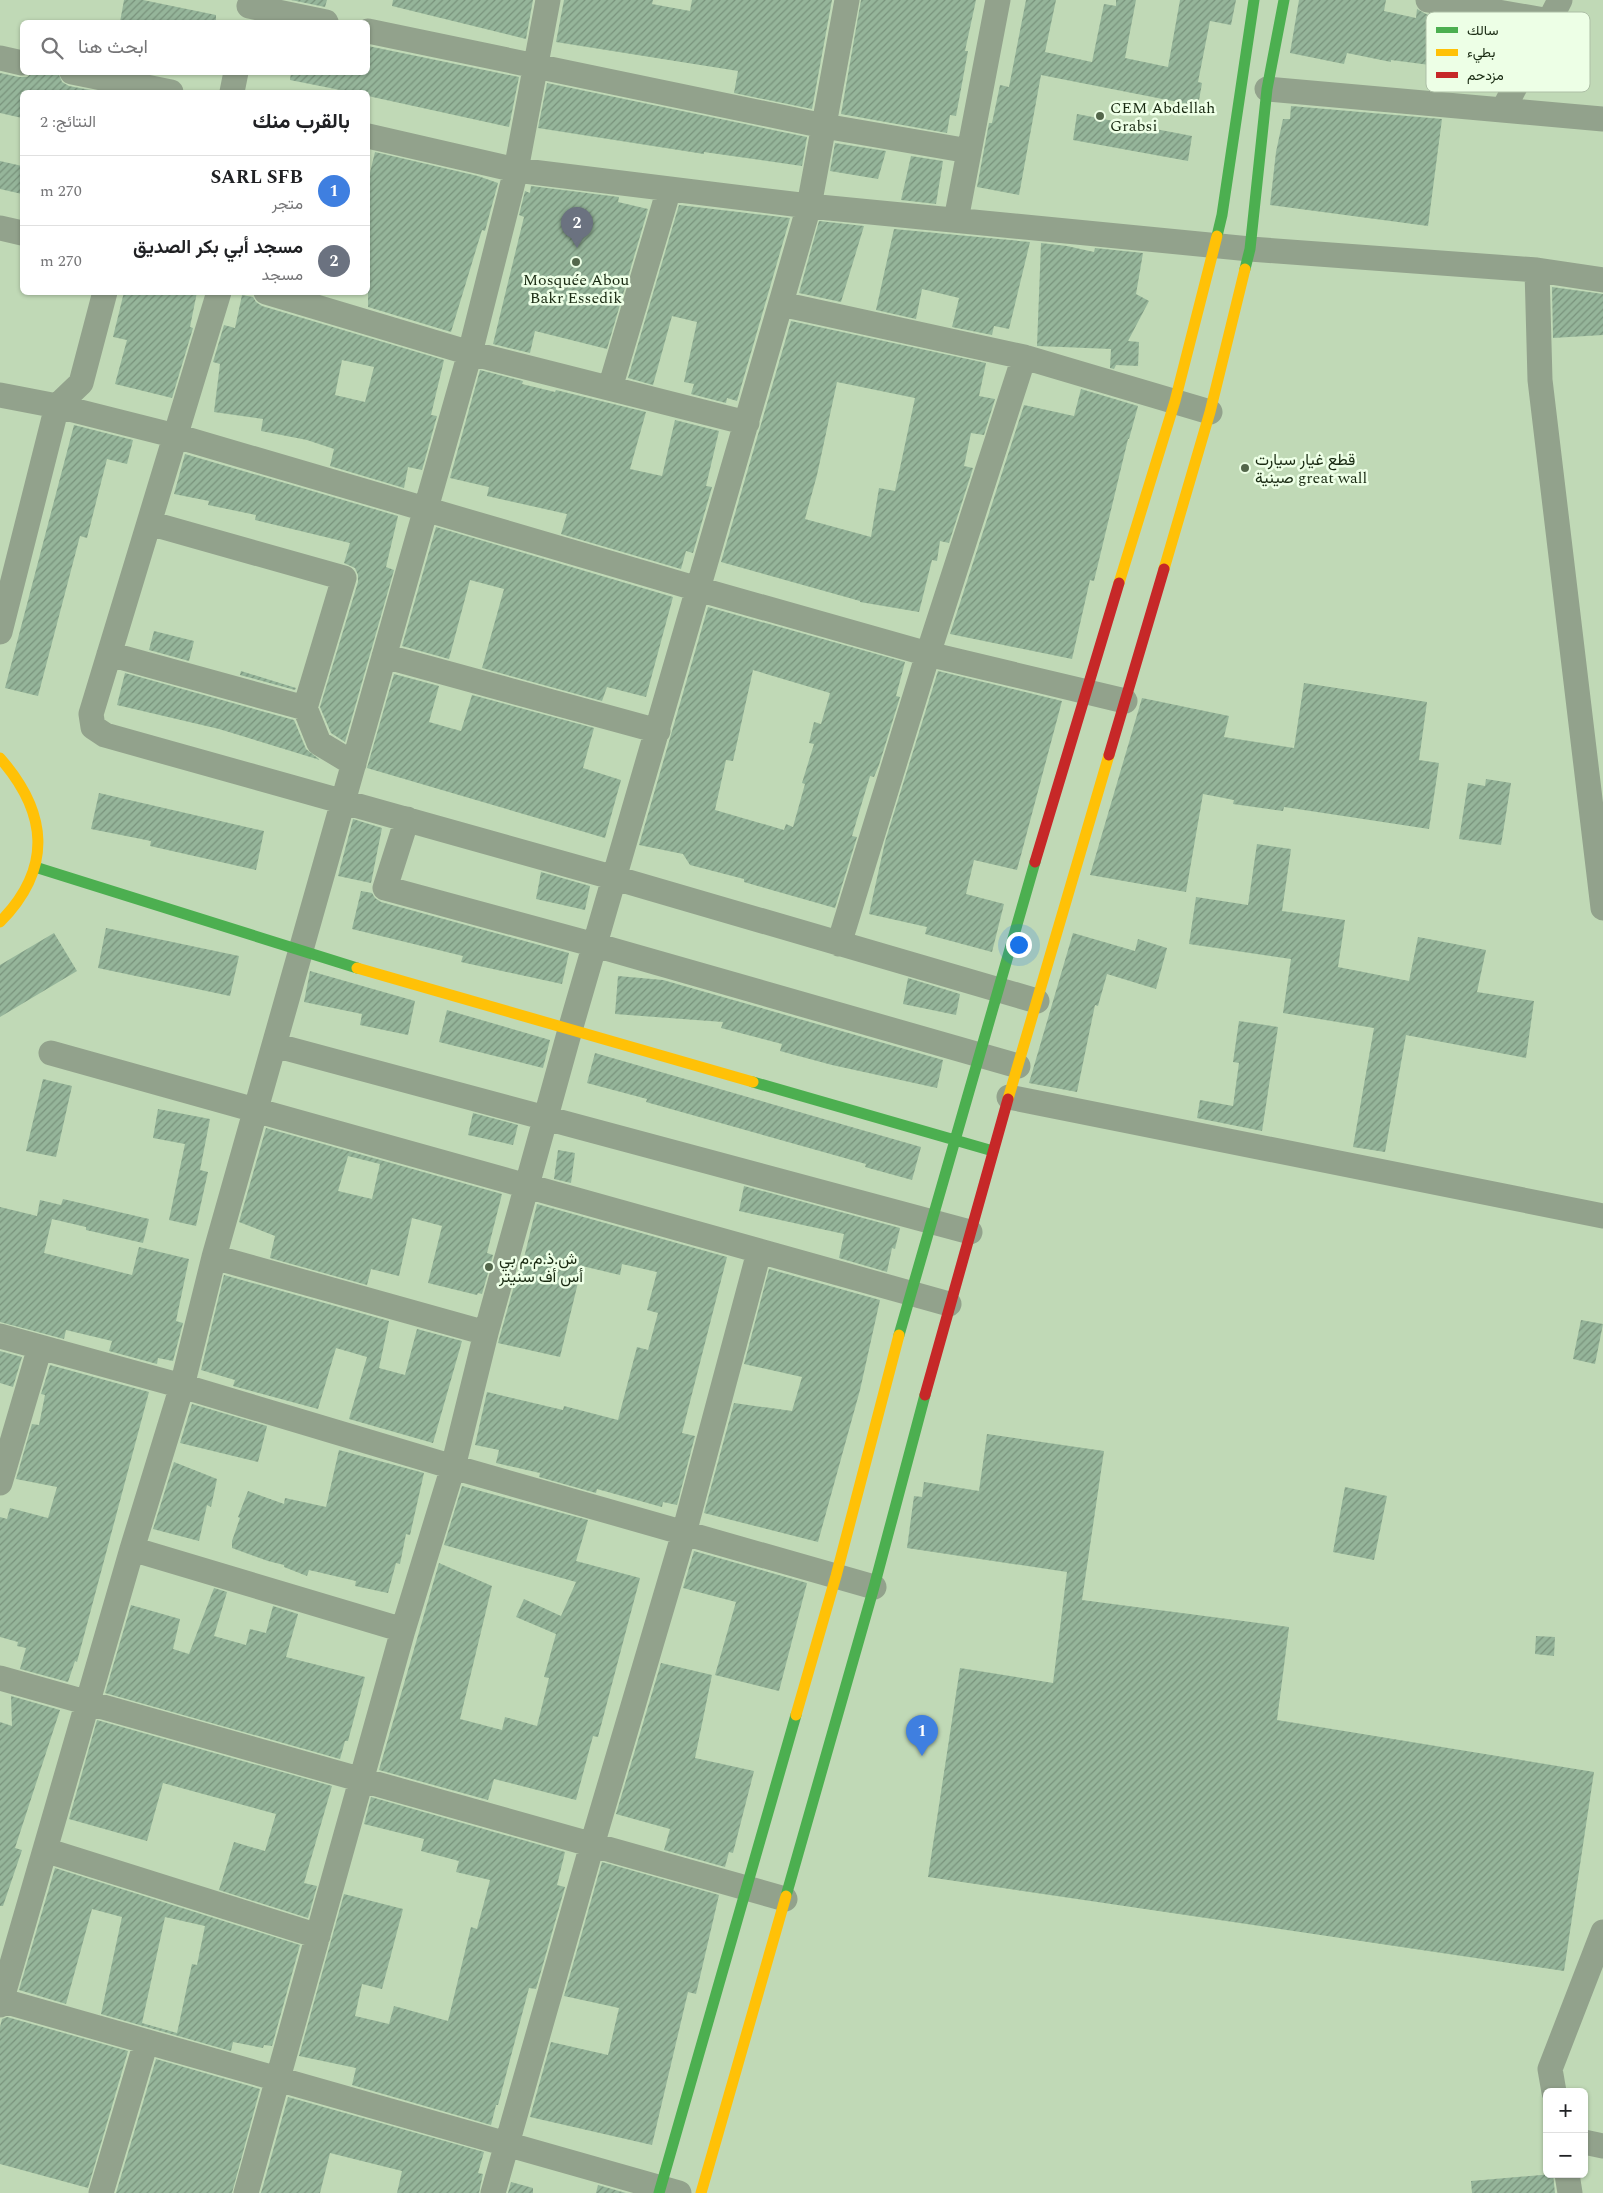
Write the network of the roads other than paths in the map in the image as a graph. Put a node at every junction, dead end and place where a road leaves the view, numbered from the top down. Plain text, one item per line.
1 (548, 0) edge
2 (847, 0) edge
3 (997, 0) edge
4 (1254, 0) edge
5 (1284, 0) edge
6 (1428, 0) edge
7 (1495, 0) edge
8 (248, 10) edge
9 (1538, 12) edge
10 (1543, 12) edge
11 (313, 20) edge
12 (370, 32) edge
13 (0, 58) edge
14 (20, 62) edge
15 (535, 67) junction
16 (86, 75) edge
17 (235, 75) edge
18 (1267, 89) junction
19 (155, 90) edge
20 (232, 90) edge
21 (1511, 92) edge
22 (1503, 110) junction
23 (1603, 119) edge
24 (824, 126) junction
25 (370, 143) edge
26 (969, 151) junction
27 (516, 170) junction
28 (669, 189) junction
29 (809, 206) junction
30 (956, 220) junction
31 (0, 228) edge
32 (20, 233) edge
33 (1215, 245) junction
34 (1250, 249) junction
35 (1537, 270) junction
36 (1603, 280) edge
37 (104, 295) edge
38 (218, 295) edge
39 (287, 295) edge
40 (328, 301) edge
41 (781, 304) junction
42 (470, 353) junction
43 (1024, 356) junction
44 (610, 388) junction
45 (0, 395) edge
46 (1175, 401) junction
47 (57, 406) junction
48 (1210, 412) junction
49 (746, 423) junction
50 (176, 436) junction
51 (426, 509) junction
52 (150, 523) junction
53 (698, 589) junction
54 (0, 632) edge
55 (109, 654) junction
56 (928, 654) junction
57 (384, 656) junction
58 (1085, 692) junction
59 (1125, 702) junction
60 (305, 708) junction
61 (658, 731) junction
62 (0, 758) edge
63 (354, 764) junction
64 (343, 801) junction
65 (407, 819) junction
66 (35, 868) junction
67 (614, 878) junction
68 (1603, 908) edge
69 (0, 922) edge
70 (839, 944) junction
71 (595, 945) junction
72 (301, 952) junction
73 (998, 990) junction
74 (1037, 1001) junction
75 (570, 1030) junction
76 (274, 1045) junction
77 (51, 1053) dead end
78 (979, 1054) junction
79 (1018, 1066) junction
80 (1009, 1097) junction
81 (256, 1110) junction
82 (546, 1118) junction
83 (954, 1140) junction
84 (993, 1151) junction
85 (527, 1186) junction
86 (1603, 1216) edge
87 (931, 1221) junction
88 (970, 1232) junction
89 (759, 1252) junction
90 (214, 1257) junction
91 (910, 1292) junction
92 (949, 1304) junction
93 (486, 1333) junction
94 (0, 1336) edge
95 (40, 1347) junction
96 (182, 1386) junction
97 (453, 1467) junction
98 (0, 1483) edge
99 (684, 1533) junction
100 (132, 1549) junction
101 (836, 1576) junction
102 (874, 1587) junction
103 (403, 1630) junction
104 (0, 1678) edge
105 (88, 1704) junction
106 (361, 1780) junction
107 (592, 1845) junction
108 (45, 1850) junction
109 (746, 1888) junction
110 (785, 1899) junction
111 (1603, 1932) edge
112 (318, 1936) junction
113 (0, 2002) edge
114 (146, 2042) junction
115 (278, 2079) junction
116 (1553, 2088) edge
117 (1588, 2143) edge
118 (507, 2144) junction
119 (1603, 2146) edge
120 (1568, 2178) edge
121 (666, 2191) edge
122 (101, 2193) edge
123 (246, 2193) edge
124 (493, 2193) edge
125 (701, 2193) edge
126 (1570, 2193) edge

1 - 15 street
2 - 24 street
3 - 26 street
4 - 33 street
5 - 18 street
6 - 9 street
7 - 10 street
8 - 11 street
12 - 15 street
13 - 14 street
15 - 24 street
15 - 27 street
16 - 19 street
17 - 20 street
18 - 22 street
18 - 34 street
21 - 22 street
22 - 23 street
24 - 26 street
24 - 29 street
25 - 27 street
26 - 30 street
27 - 28 street
27 - 42 street
28 - 29 street
28 - 44 street
29 - 30 street
29 - 41 street
30 - 33 street
31 - 32 street
33 - 34 street
33 - 46 street
34 - 35 street
34 - 48 street
35 - 36 street
35 - 68 street
37 - 47 street
38 - 50 street
39 - 40 street
40 - 42 street
41 - 43 street
41 - 49 street
42 - 44 street
42 - 51 street
43 - 46 street
43 - 56 street
44 - 49 street
45 - 47 street
46 - 48 street
46 - 58 street
47 - 50 street
47 - 54 street
48 - 59 street
49 - 53 street
50 - 51 street
50 - 52 street
51 - 53 street
51 - 57 street
52 - 55 street
52 - 60 street
53 - 56 street
53 - 61 street
55 - 60 street
55 - 64 street
56 - 58 street
56 - 70 street
57 - 61 street
57 - 63 street
58 - 59 street
58 - 73 street
59 - 74 street
60 - 63 street
61 - 67 street
62 - 66 street
63 - 64 street
64 - 65 street
64 - 72 street
65 - 67 street
65 - 71 street
66 - 69 street
66 - 72 street
67 - 70 street
67 - 71 street
70 - 73 street
71 - 75 street
71 - 78 street
72 - 75 street
72 - 76 street
73 - 74 street
73 - 78 street
74 - 79 street
75 - 82 street
75 - 83 street
76 - 81 street
76 - 82 street
77 - 81 street
78 - 79 street
78 - 83 street
79 - 80 street
80 - 84 street
80 - 86 street
81 - 85 street
81 - 90 street
82 - 85 street
82 - 87 street
83 - 84 street
83 - 87 street
84 - 88 street
85 - 89 street
85 - 93 street
87 - 88 street
87 - 91 street
88 - 92 street
89 - 91 street
89 - 99 street
90 - 93 street
90 - 96 street
91 - 92 street
91 - 101 street
92 - 102 street
93 - 97 street
94 - 95 street
95 - 96 street
95 - 98 street
96 - 97 street
96 - 100 street
97 - 99 street
97 - 103 street
99 - 101 street
99 - 107 street
100 - 103 street
100 - 105 street
101 - 102 street
101 - 109 street
102 - 110 street
103 - 106 street
104 - 105 street
105 - 106 street
105 - 108 street
106 - 107 street
106 - 112 street
107 - 109 street
107 - 118 street
108 - 112 street
108 - 113 street
109 - 110 street
109 - 121 street
110 - 125 street
111 - 116 street
112 - 115 street
113 - 114 street
114 - 115 street
114 - 122 street
115 - 118 street
115 - 123 street
117 - 119 street
118 - 121 street
118 - 124 street
120 - 126 street

